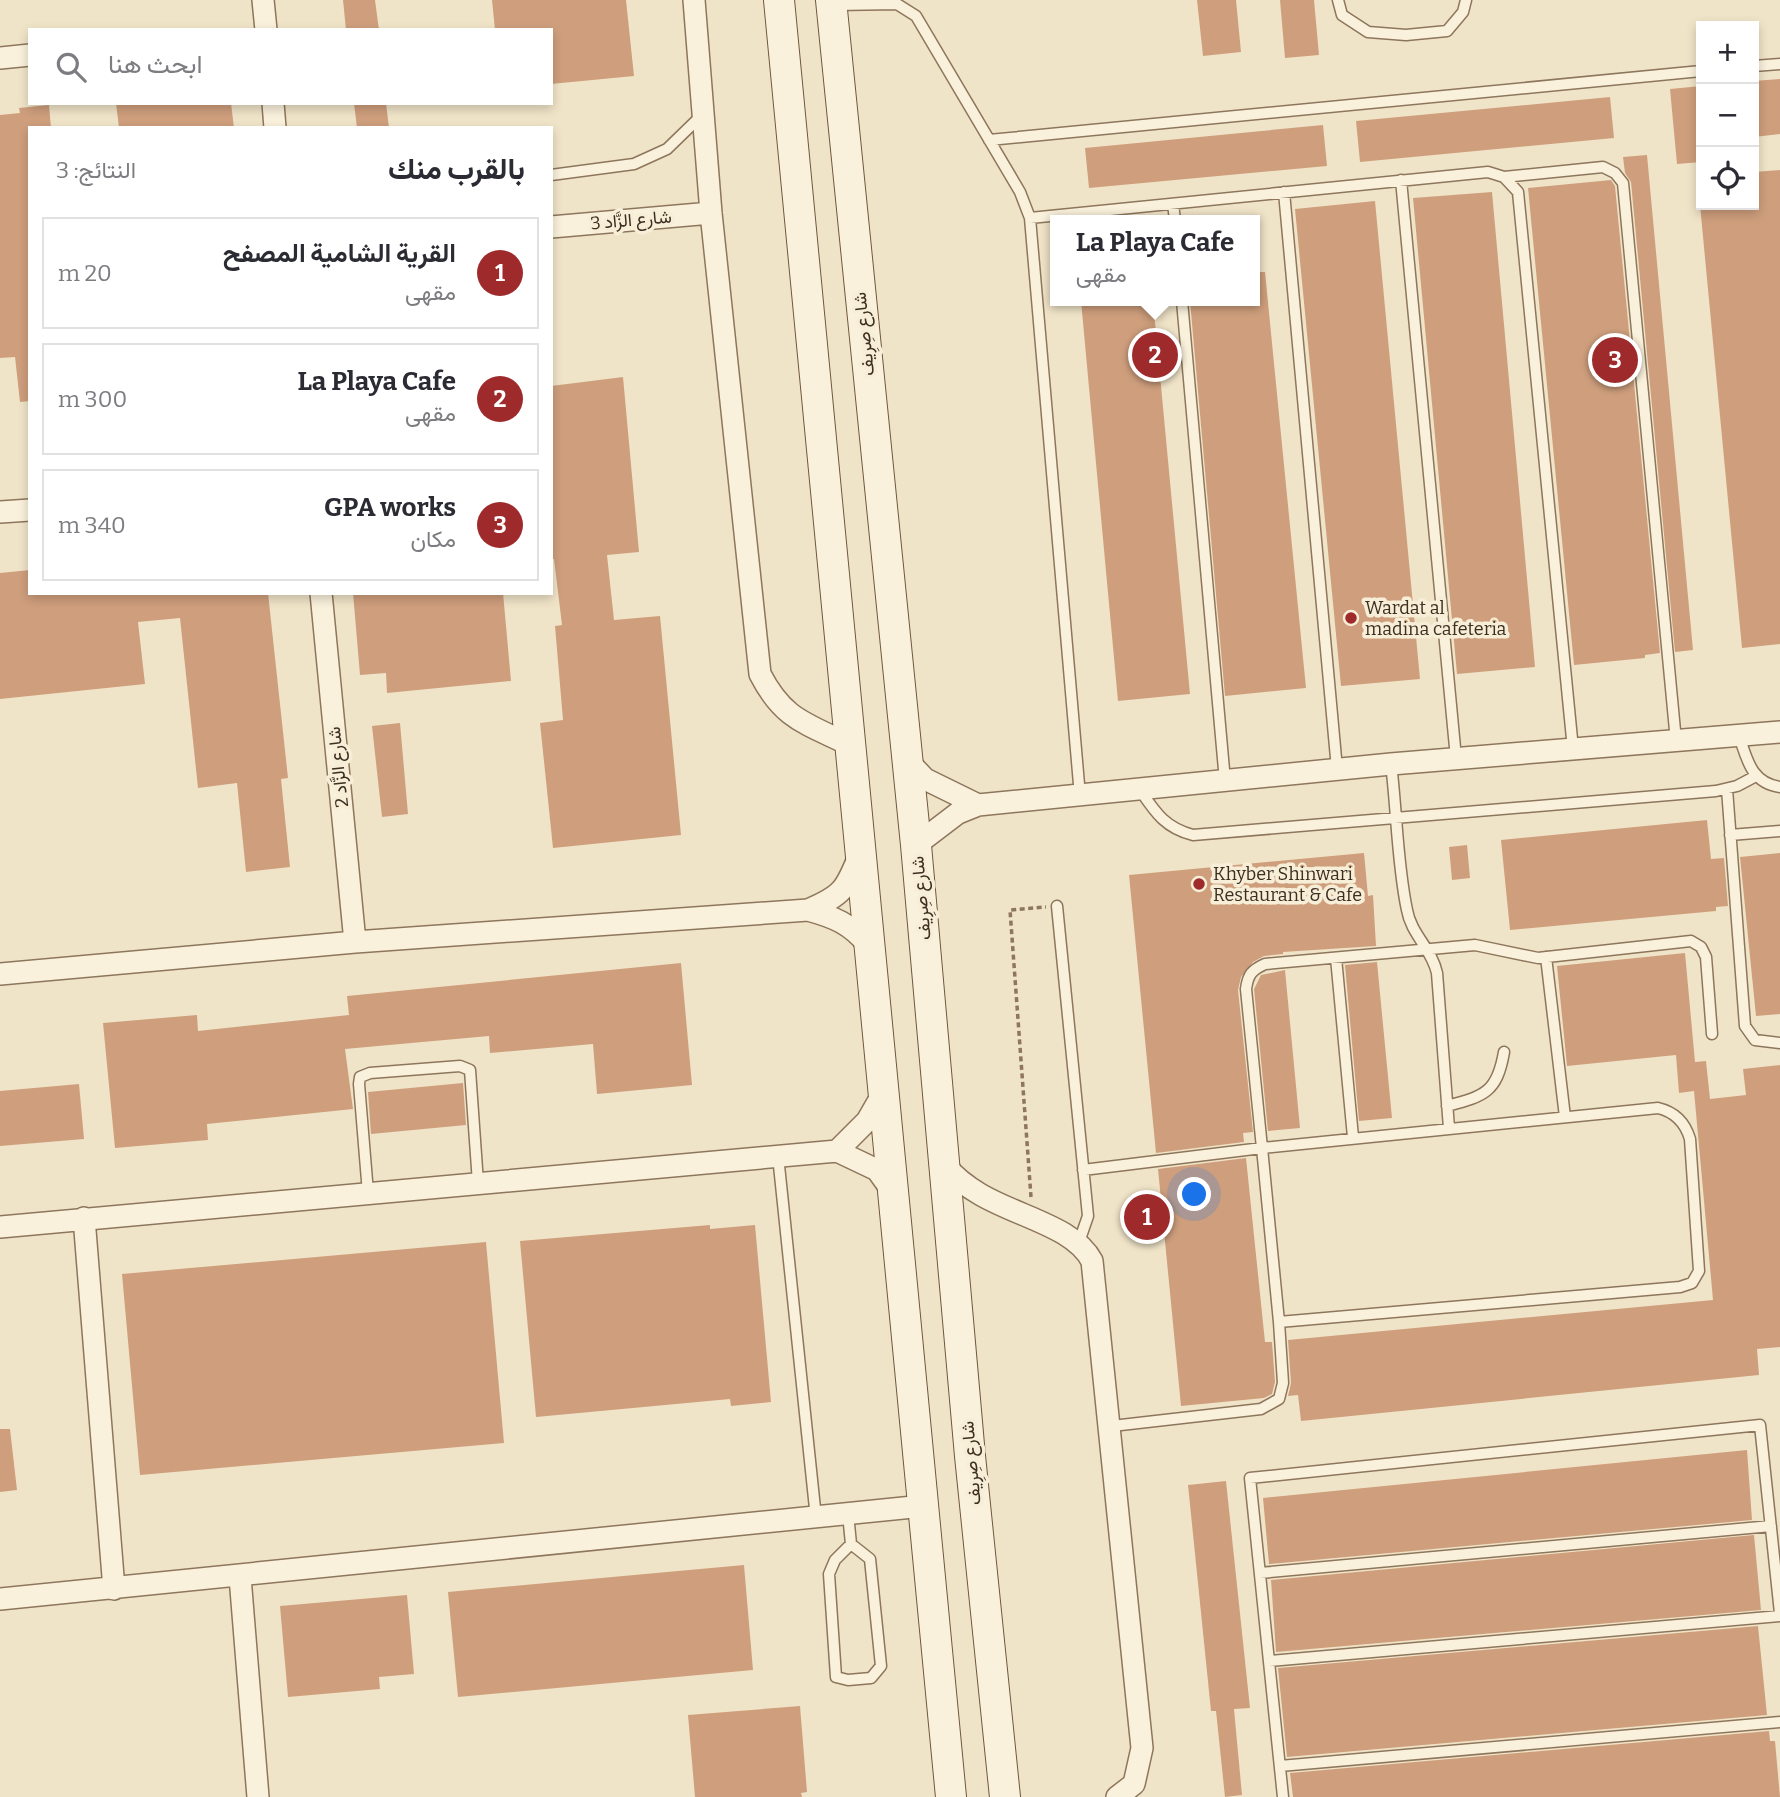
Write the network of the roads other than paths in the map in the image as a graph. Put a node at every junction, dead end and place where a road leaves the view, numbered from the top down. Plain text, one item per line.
1 (263, 0) edge
2 (694, 0) edge
3 (779, 0) edge
4 (1338, 0) edge
5 (1466, 0) edge
6 (831, 3) edge
7 (265, 28) edge
8 (28, 55) edge
9 (0, 58) edge
10 (1780, 64) edge
11 (1759, 66) edge
12 (1696, 71) edge
13 (273, 105) edge
14 (703, 114) junction
15 (275, 126) edge
16 (989, 140) junction
17 (553, 175) edge
18 (1504, 177) junction
19 (1401, 180) junction
20 (1284, 192) junction
21 (1173, 204) junction
22 (711, 213) junction
23 (1061, 215) edge
24 (1174, 215) edge
25 (1050, 216) edge
26 (1030, 218) junction
27 (553, 228) edge
28 (1182, 306) edge
29 (28, 510) edge
30 (0, 512) edge
31 (321, 595) edge
32 (1780, 732) edge
33 (1739, 736) junction
34 (1676, 741) junction
35 (848, 744) junction
36 (1573, 749) junction
37 (1456, 758) junction
38 (907, 760) junction
39 (1391, 764) junction
40 (1337, 769) junction
41 (1756, 776) junction
42 (1225, 781) junction
43 (1780, 786) edge
44 (1727, 789) junction
45 (1140, 790) junction
46 (1080, 796) junction
47 (978, 805) junction
48 (1397, 816) junction
49 (1780, 831) edge
50 (1730, 835) junction
51 (916, 845) junction
52 (859, 856) junction
53 (1057, 906) road end
54 (808, 910) junction
55 (355, 942) junction
56 (868, 945) junction
57 (1430, 951) junction
58 (1546, 957) junction
59 (1336, 958) junction
60 (0, 974) edge
61 (1712, 1034) dead end
62 (1780, 1043) edge
63 (1504, 1052) dead end
64 (882, 1095) junction
65 (1447, 1106) junction
66 (1565, 1117) junction
67 (1449, 1128) junction
68 (1353, 1137) junction
69 (1262, 1148) junction
70 (837, 1151) junction
71 (778, 1156) junction
72 (946, 1165) junction
73 (1083, 1170) junction
74 (478, 1183) junction
75 (892, 1191) junction
76 (368, 1193) junction
77 (84, 1218) junction
78 (0, 1227) edge
79 (1079, 1242) junction
80 (1279, 1322) junction
81 (1112, 1426) junction
82 (923, 1506) junction
83 (848, 1514) junction
84 (816, 1517) junction
85 (1771, 1526) junction
86 (851, 1544) junction
87 (1260, 1573) junction
88 (240, 1577) junction
89 (114, 1589) junction
90 (0, 1599) edge
91 (1780, 1614) edge
92 (1269, 1661) junction
93 (1780, 1722) edge
94 (1280, 1766) junction
95 (1137, 1790) edge
96 (258, 1797) edge
97 (951, 1797) edge
98 (1004, 1797) edge
99 (1117, 1797) edge
100 (1283, 1797) edge

1 - 7 street
2 - 14 street
3 - 35 main road
4 - 5 lane
6 - 16 lane
6 - 38 main road, شارع صِرِيف
8 - 9 street
10 - 11 lane
12 - 16 lane
13 - 15 street
14 - 17 lane
14 - 22 street
16 - 26 lane
18 - 19 lane
18 - 34 lane
18 - 36 lane
19 - 20 lane
19 - 37 lane
20 - 21 lane
20 - 40 lane
21 - 23 lane
21 - 24 lane
22 - 27 street, شارع الزَّاد 3
22 - 35 street
25 - 26 lane
26 - 46 lane
28 - 42 lane
29 - 30 street
31 - 55 street, شارع الزَّاد 2
32 - 33 street
33 - 34 street
33 - 41 lane
34 - 36 street
35 - 52 main road
36 - 37 street
37 - 39 street
38 - 47 street
38 - 51 main road, شارع صِرِيف
39 - 40 street
39 - 48 lane
40 - 42 street
41 - 43 lane
41 - 44 lane
42 - 45 street
44 - 48 lane
44 - 50 lane
45 - 46 street
45 - 48 lane
46 - 47 street
47 - 51 street
48 - 57 lane
49 - 50 lane
50 - 62 lane
51 - 72 main road, شارع صِرِيف
52 - 54 street
52 - 56 main road
53 - 73 lane
54 - 55 street
54 - 56 street
55 - 60 street
56 - 64 main road
57 - 58 lane
57 - 59 lane
57 - 65 lane
58 - 61 lane
58 - 66 lane
59 - 68 lane
59 - 69 lane
63 - 65 lane
64 - 70 street
64 - 75 main road
65 - 67 lane
66 - 67 lane
66 - 80 lane
67 - 68 lane
68 - 69 lane
69 - 73 lane
69 - 80 lane
70 - 71 street
70 - 75 street
71 - 74 street
71 - 84 lane
72 - 79 street
72 - 98 main road, شارع صِرِيف
73 - 79 lane
74 - 76 street
74 - 76 lane
75 - 82 main road
76 - 77 street
77 - 78 street
77 - 89 street
79 - 81 street
80 - 81 lane
81 - 95 street
82 - 83 street
82 - 97 main road
83 - 84 street
83 - 86 lane
84 - 88 street
85 - 87 lane
85 - 87 lane
85 - 91 lane
86 - 86 lane
87 - 92 lane
88 - 89 street
88 - 96 street
89 - 90 street
91 - 92 lane
92 - 94 lane
93 - 94 lane
94 - 100 lane
95 - 99 street

